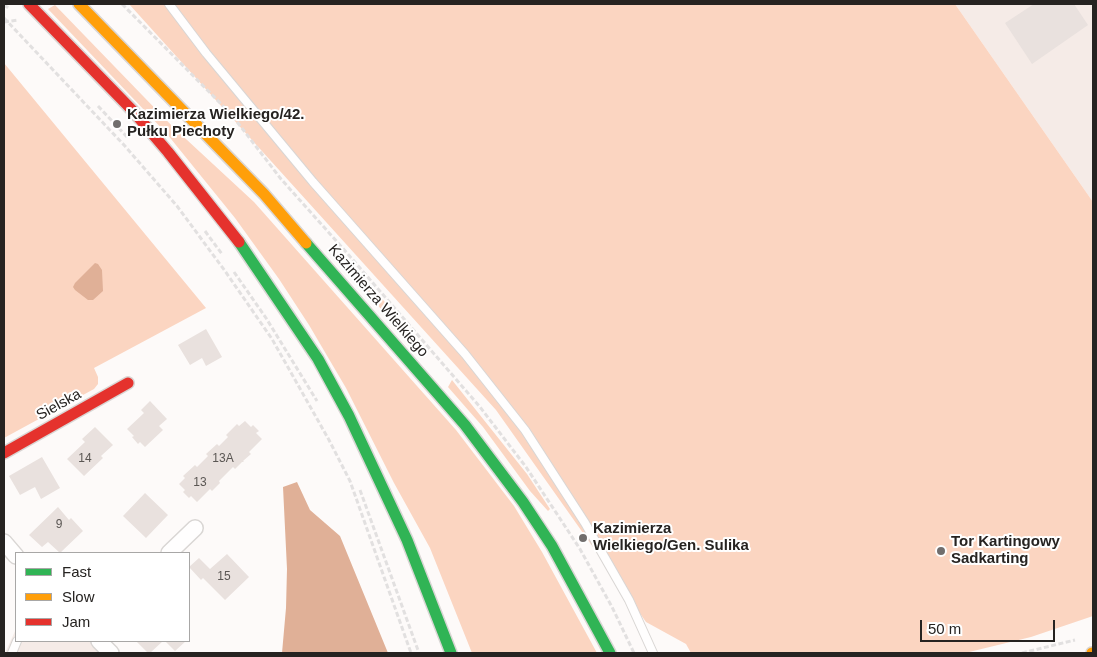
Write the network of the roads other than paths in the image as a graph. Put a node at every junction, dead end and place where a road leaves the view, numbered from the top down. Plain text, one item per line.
1 (29, 4) edge
2 (78, 4) edge
3 (169, 4) edge
4 (128, 383) dead end
5 (4, 453) edge
6 (195, 528) dead end
7 (4, 542) edge
8 (170, 552) edge
9 (15, 555) edge
10 (100, 642) edge
11 (111, 653) edge
12 (451, 653) edge
13 (610, 653) edge
14 (653, 653) edge

1 - 12 main road
2 - 13 main road, Kazimierza Wielkiego
3 - 14 lane
4 - 5 main road, Sielska
6 - 8 street
7 - 9 street
10 - 11 street

